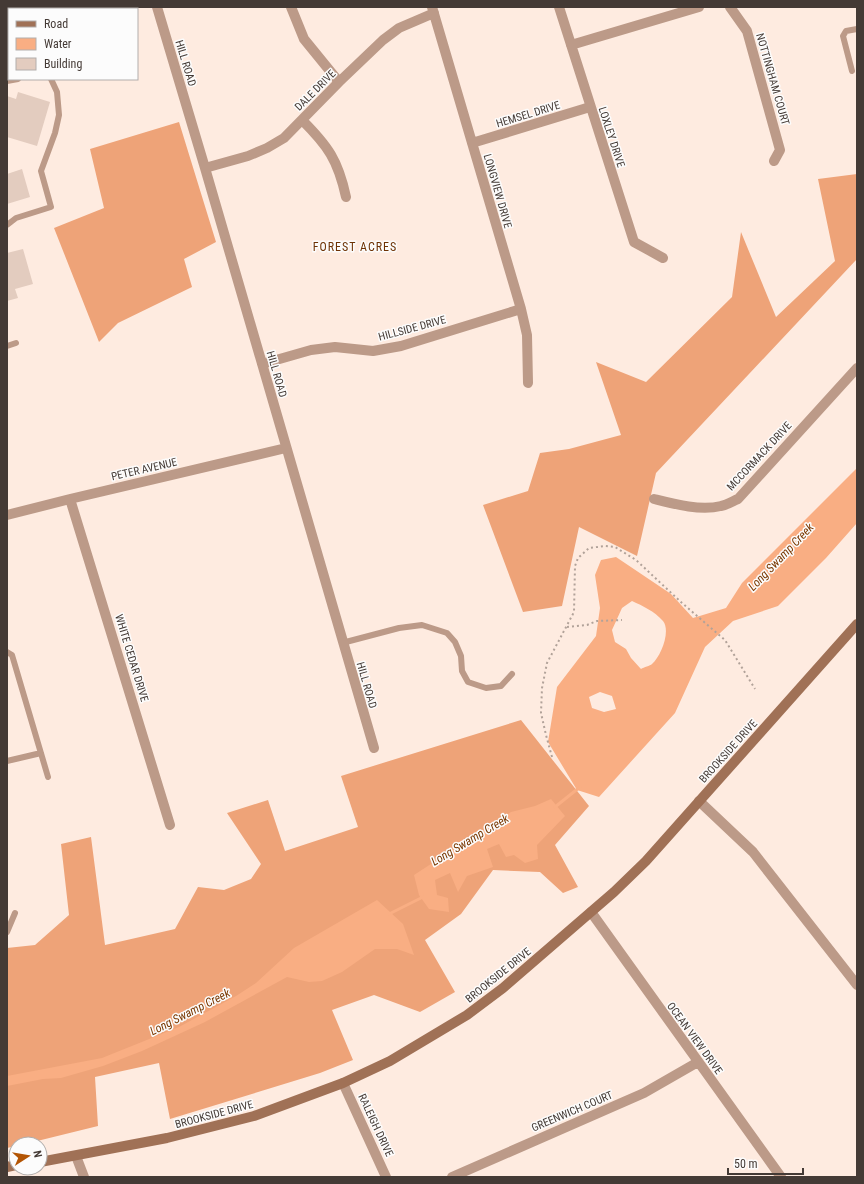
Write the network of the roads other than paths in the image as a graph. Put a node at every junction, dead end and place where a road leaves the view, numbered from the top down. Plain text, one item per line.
1 (157, 7) edge
2 (290, 7) edge
3 (559, 7) edge
4 (699, 7) edge
5 (730, 7) edge
6 (433, 10) edge
7 (857, 29) edge
8 (571, 45) junction
9 (852, 71) dead end
10 (51, 80) edge
11 (339, 82) junction
12 (590, 107) junction
13 (302, 120) junction
14 (472, 143) junction
15 (774, 161) dead end
16 (205, 168) junction
17 (346, 197) dead end
18 (7, 225) edge
19 (663, 258) dead end
20 (520, 309) junction
21 (16, 343) dead end
22 (7, 346) edge
23 (262, 364) junction
24 (857, 368) edge
25 (528, 384) dead end
26 (286, 448) junction
27 (70, 498) junction
28 (654, 499) dead end
29 (7, 516) edge
30 (857, 624) edge
31 (342, 643) junction
32 (7, 652) edge
33 (512, 674) dead end
34 (374, 748) dead end
35 (41, 752) junction
36 (7, 761) edge
37 (48, 777) dead end
38 (699, 802) junction
39 (170, 825) dead end
40 (591, 912) junction
41 (15, 913) dead end
42 (7, 932) edge
43 (857, 985) edge
44 (698, 1062) junction
45 (343, 1083) junction
46 (76, 1156) junction
47 (48, 1161) edge
48 (84, 1177) edge
49 (386, 1177) edge
50 (452, 1177) edge
51 (781, 1177) edge

1 - 16 street, HILL ROAD
2 - 11 street
3 - 8 street, LOXLEY DRIVE
4 - 8 street
5 - 15 street, NOTTINGHAM COURT
6 - 11 street, DALE DRIVE
6 - 14 street, LONGVIEW DRIVE
7 - 9 lane
8 - 12 street, LOXLEY DRIVE
10 - 18 lane
11 - 13 street, DALE DRIVE
12 - 14 street, HEMSEL DRIVE
12 - 19 street, LOXLEY DRIVE
13 - 16 street, DALE DRIVE
13 - 17 street
14 - 20 street, LONGVIEW DRIVE
16 - 23 street, HILL ROAD
20 - 23 street, HILLSIDE DRIVE
20 - 25 street, LONGVIEW DRIVE
21 - 22 lane
23 - 26 street, HILL ROAD
24 - 28 street, MCCORMACK DRIVE
26 - 27 street, PETER AVENUE
26 - 31 street, HILL ROAD
27 - 29 street, PETER AVENUE
27 - 39 street, WHITE CEDAR DRIVE
30 - 38 street, BROOKSIDE DRIVE
31 - 33 lane
31 - 34 street, HILL ROAD
32 - 35 lane
35 - 36 lane
35 - 37 lane
38 - 40 street, BROOKSIDE DRIVE
38 - 43 street
40 - 44 street, OCEAN VIEW DRIVE
40 - 45 street, BROOKSIDE DRIVE
41 - 42 lane
44 - 50 street, GREENWICH COURT
44 - 51 street, OCEAN VIEW DRIVE
45 - 46 street, BROOKSIDE DRIVE
45 - 49 street, RALEIGH DRIVE
46 - 47 street, BROOKSIDE DRIVE
46 - 48 street

